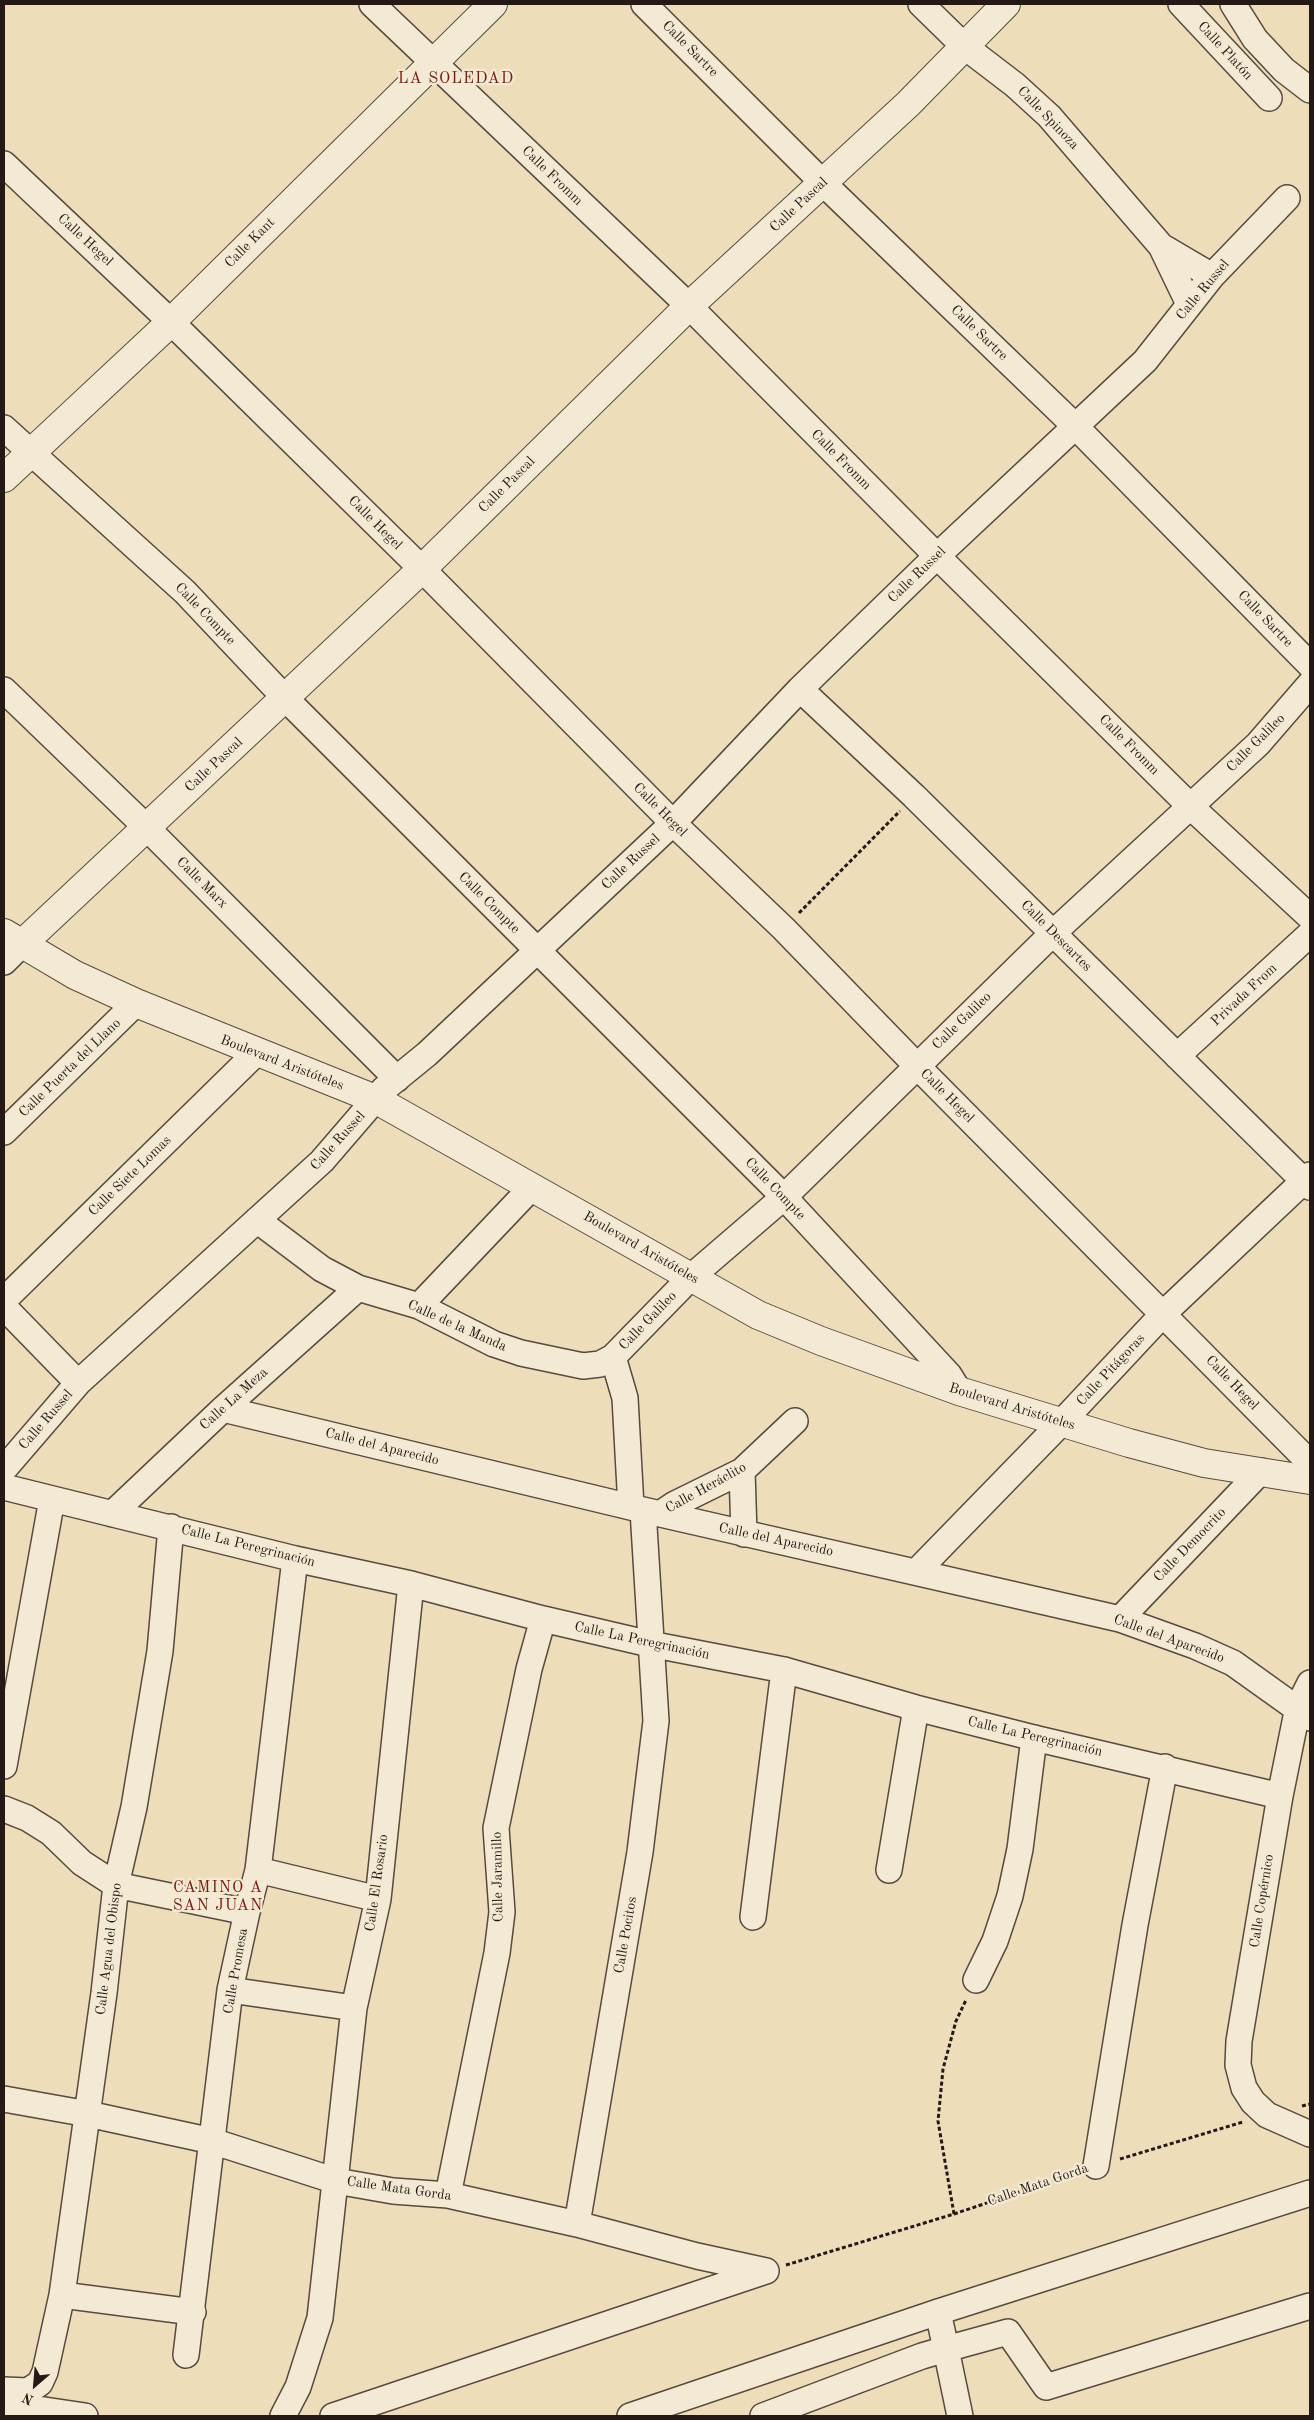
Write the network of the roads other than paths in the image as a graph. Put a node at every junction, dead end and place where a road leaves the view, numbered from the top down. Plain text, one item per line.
1 (372, 4) edge
2 (494, 4) edge
3 (644, 4) edge
4 (921, 4) edge
5 (1006, 4) edge
6 (1181, 4) edge
7 (1233, 4) edge
8 (964, 46) junction
9 (432, 62) junction
10 (1310, 90) edge
11 (1269, 98) dead end
12 (4, 164) edge
13 (823, 183) junction
14 (1287, 198) dead end
15 (1161, 246) junction
16 (1212, 276) junction
17 (1189, 304) junction
18 (689, 306) junction
19 (171, 322) junction
20 (1076, 427) junction
21 (4, 428) edge
22 (29, 453) junction
23 (4, 478) edge
24 (936, 556) junction
25 (422, 570) junction
26 (1310, 666) edge
27 (1310, 684) edge
28 (800, 689) junction
29 (4, 690) edge
30 (286, 699) junction
31 (1190, 806) junction
32 (673, 823) junction
33 (146, 827) junction
34 (1310, 917) edge
35 (1053, 933) junction
36 (1310, 934) edge
37 (10, 947) edge
38 (536, 951) junction
39 (136, 1003) junction
40 (256, 1053) junction
41 (1178, 1056) junction
42 (916, 1065) junction
43 (397, 1079) junction
44 (375, 1099) junction
45 (4, 1132) edge
46 (1308, 1181) edge
47 (532, 1187) junction
48 (784, 1196) junction
49 (257, 1220) junction
50 (691, 1277) junction
51 (358, 1288) junction
52 (4, 1300) edge
53 (419, 1306) junction
54 (4, 1308) edge
55 (1164, 1314) junction
56 (613, 1357) junction
57 (78, 1383) junction
58 (959, 1391) junction
59 (223, 1409) junction
60 (795, 1421) dead end
61 (1062, 1422) junction
62 (1310, 1463) edge
63 (4, 1469) edge
64 (742, 1471) junction
65 (1261, 1472) junction
66 (1310, 1480) edge
67 (4, 1487) edge
68 (52, 1499) junction
69 (645, 1510) junction
70 (112, 1514) junction
71 (171, 1527) junction
72 (744, 1534) junction
73 (295, 1559) junction
74 (917, 1571) junction
75 (411, 1584) junction
76 (543, 1619) junction
77 (1120, 1619) junction
78 (650, 1644) junction
79 (784, 1670) junction
80 (1310, 1683) edge
81 (916, 1708) junction
82 (1304, 1713) edge
83 (1034, 1738) junction
84 (4, 1766) edge
85 (1165, 1767) junction
86 (1280, 1796) junction
87 (4, 1809) edge
88 (258, 1870) junction
89 (889, 1870) dead end
90 (116, 1885) junction
91 (378, 1899) junction
92 (246, 1912) junction
93 (753, 1917) dead end
94 (976, 1980) road end
95 (230, 1990) junction
96 (354, 2008) junction
97 (4, 2099) edge
98 (88, 2114) junction
99 (1310, 2134) edge
100 (212, 2141) junction
101 (1096, 2166) road end
102 (336, 2181) junction
103 (1310, 2193) edge
104 (448, 2195) junction
105 (577, 2224) junction
106 (62, 2295) junction
107 (1310, 2306) edge
108 (193, 2312) junction
109 (938, 2312) junction
110 (946, 2349) junction
111 (186, 2355) dead end
112 (4, 2390) edge
113 (4, 2404) edge
114 (85, 2416) edge
115 (283, 2416) edge
116 (333, 2416) edge
117 (630, 2416) edge
118 (763, 2416) edge
119 (960, 2416) edge

1 - 9 street, Calle Fromm
2 - 9 street, Calle Kant
3 - 13 street, Calle Sartre
4 - 8 street, Calle Spinoza
5 - 8 street, Calle Pascal
6 - 11 street, Calle Platón
7 - 10 street
8 - 13 street, Calle Pascal
8 - 15 street, Calle Spinoza
9 - 18 street, Calle Fromm
9 - 19 street, Calle Kant
12 - 19 street, Calle Hegel
13 - 18 street, Calle Pascal
13 - 20 street, Calle Sartre
14 - 16 street, Calle Russel
15 - 16 street, Calle Spinoza
15 - 17 street, Calle Spinoza
16 - 17 street, Calle Russel
17 - 20 street, Calle Russel
18 - 24 street, Calle Fromm
18 - 25 street, Calle Pascal
19 - 22 street, Calle Kant
19 - 25 street, Calle Hegel
20 - 24 street, Calle Russel
20 - 26 street, Calle Sartre
21 - 22 street, Calle Compte
22 - 23 street, Calle Kant
22 - 30 street, Calle Compte
24 - 28 street, Calle Russel
24 - 31 street, Calle Fromm
25 - 30 street, Calle Pascal
25 - 32 street, Calle Hegel
27 - 31 street, Calle Galileo
28 - 32 street, Calle Russel
28 - 35 street, Calle Descartes
29 - 33 street, Calle Marx
30 - 33 street, Calle Pascal
30 - 38 street, Calle Compte
31 - 34 street, Calle Fromm
31 - 35 street, Calle Galileo
32 - 38 street, Calle Russel
32 - 42 street, Calle Hegel
33 - 37 street, Calle Pascal
33 - 43 street, Calle Marx
35 - 41 street, Calle Descartes
35 - 42 street, Calle Galileo
36 - 41 street, Privada From
37 - 39 street, Boulevard Aristóteles
38 - 43 street, Calle Russel
38 - 48 street, Calle Compte
39 - 40 street, Boulevard Aristóteles
39 - 45 street, Calle Puerta del Llano
40 - 44 street, Boulevard Aristóteles
40 - 52 street, Calle Siete Lomas
41 - 46 street, Calle Descartes
42 - 48 street, Calle Galileo
42 - 55 street, Calle Hegel
43 - 44 street, Calle Russel
44 - 47 street, Boulevard Aristóteles
44 - 49 street, Calle Russel
46 - 55 street, Calle Pitágoras
47 - 50 street, Boulevard Aristóteles
47 - 53 street
48 - 50 street, Calle Galileo
48 - 58 street, Calle Compte
49 - 51 street, Calle de la Manda
49 - 57 street, Calle Russel
50 - 56 street, Calle Galileo
50 - 58 street, Boulevard Aristóteles
51 - 53 street, Calle de la Manda
51 - 59 street, Calle La Meza
53 - 56 street, Calle de la Manda
54 - 57 street
55 - 61 street, Calle Pitágoras
55 - 62 street, Calle Hegel
56 - 69 street
57 - 63 street, Calle Russel
58 - 61 street, Boulevard Aristóteles
59 - 69 street, Calle del Aparecido
59 - 70 street, Calle La Meza
60 - 64 street, Calle Heráclito
61 - 65 street, Boulevard Aristóteles
61 - 74 street, Calle Pitágoras
64 - 69 street, Calle Heráclito
64 - 72 street
65 - 66 street, Boulevard Aristóteles
65 - 77 street, Calle Democrito
67 - 68 street, Calle La Peregrinación
68 - 70 street, Calle La Peregrinación
68 - 84 street
69 - 72 street, Calle del Aparecido
69 - 78 street
70 - 71 street, Calle La Peregrinación
71 - 73 street, Calle La Peregrinación
71 - 90 street, Calle Agua del Obispo
72 - 74 street, Calle del Aparecido
73 - 75 street, Calle La Peregrinación
73 - 88 street, Calle Promesa
74 - 77 street, Calle del Aparecido
75 - 76 street, Calle La Peregrinación
75 - 91 street, Calle El Rosario
76 - 78 street, Calle La Peregrinación
76 - 104 street, Calle Jaramillo
77 - 82 street, Calle del Aparecido
78 - 79 street, Calle La Peregrinación
78 - 105 street, Calle Pocitos
79 - 81 street, Calle La Peregrinación
79 - 93 street
80 - 82 street, Calle Copérnico
81 - 83 street, Calle La Peregrinación
81 - 89 street
82 - 86 street, Calle Copérnico
83 - 85 street, Calle La Peregrinación
83 - 94 street
85 - 86 street, Calle La Peregrinación
85 - 101 street
86 - 99 street, Calle Copérnico
87 - 90 street
88 - 91 street
88 - 92 street, Calle Promesa
90 - 92 street
90 - 98 street, Calle Agua del Obispo
91 - 96 street, Calle El Rosario
92 - 95 street, Calle Promesa
95 - 96 street
95 - 100 street, Calle Promesa
96 - 102 street, Calle El Rosario
97 - 98 street, Calle Mata Gorda
98 - 100 street, Calle Mata Gorda
98 - 106 street, Calle Agua del Obispo
100 - 102 street, Calle Mata Gorda
100 - 108 street, Calle Promesa
102 - 104 street, Calle Mata Gorda
102 - 115 street, Calle El Rosario
103 - 109 street
104 - 105 street, Calle Mata Gorda
105 - 116 street, Calle Mata Gorda
106 - 108 street
106 - 112 street, Calle Agua del Obispo
107 - 110 street
108 - 111 street, Calle Promesa
109 - 110 street
109 - 117 street
110 - 118 street
110 - 119 street
113 - 114 street

